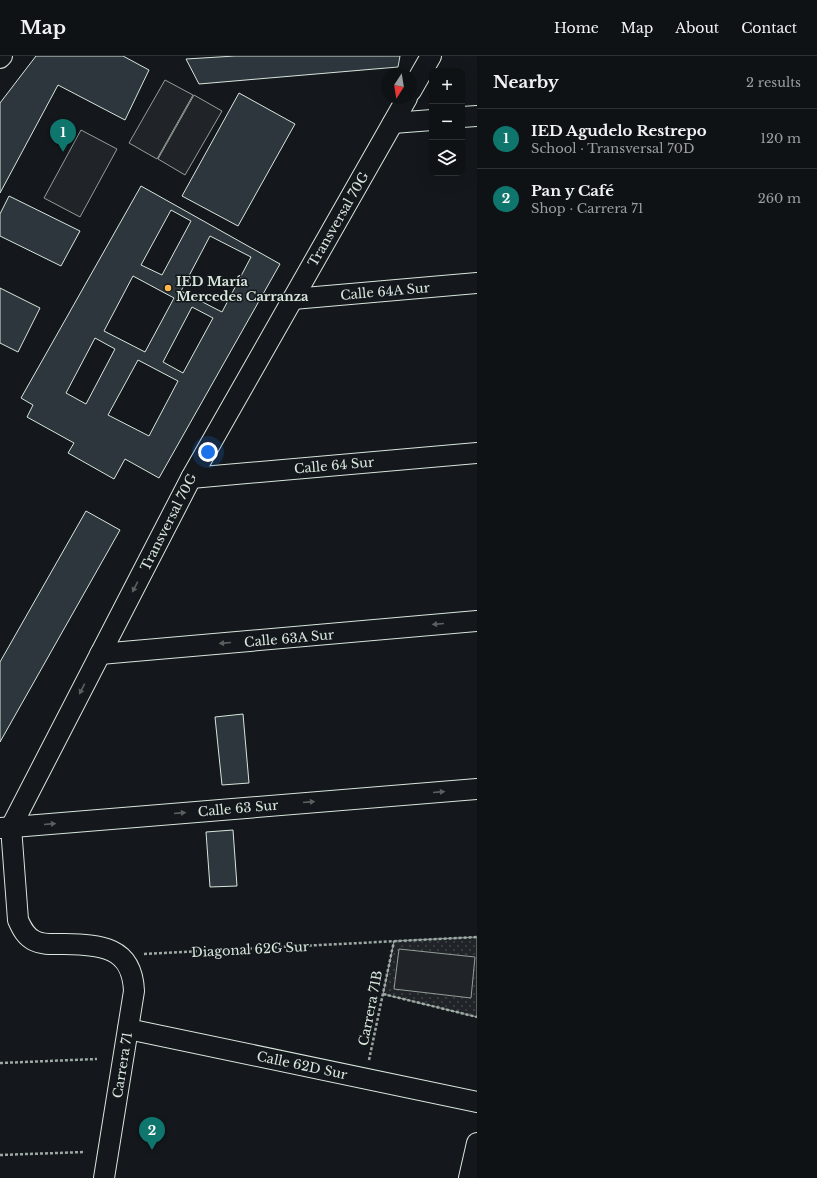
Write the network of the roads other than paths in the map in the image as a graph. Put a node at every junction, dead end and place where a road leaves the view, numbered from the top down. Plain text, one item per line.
1 (431, 56) edge
2 (417, 80) edge
3 (404, 104) edge
4 (477, 116) edge
5 (465, 117) edge
6 (429, 120) edge
7 (393, 123) junction
8 (477, 283) edge
9 (293, 299) junction
10 (477, 453) edge
11 (191, 478) junction
12 (477, 621) edge
13 (100, 654) junction
14 (477, 789) edge
15 (6, 828) edge
16 (128, 1029) junction
17 (477, 1102) edge
18 (477, 1143) edge
19 (104, 1178) edge
20 (469, 1178) edge

1 - 2 street
3 - 7 street, Transversal 70G
4 - 5 street
6 - 7 street
7 - 9 street, Transversal 70G
8 - 9 street, Calle 64A Sur
9 - 11 street, Transversal 70G
10 - 11 street, Calle 64 Sur
11 -> 13 street, Transversal 70G
12 -> 13 street, Calle 63A Sur
13 -> 15 street, Transversal 70G
15 -> 14 street, Calle 63 Sur
15 - 16 street, Carrera 71
16 - 17 street, Calle 62D Sur
16 - 19 street, Carrera 71
18 - 20 street

